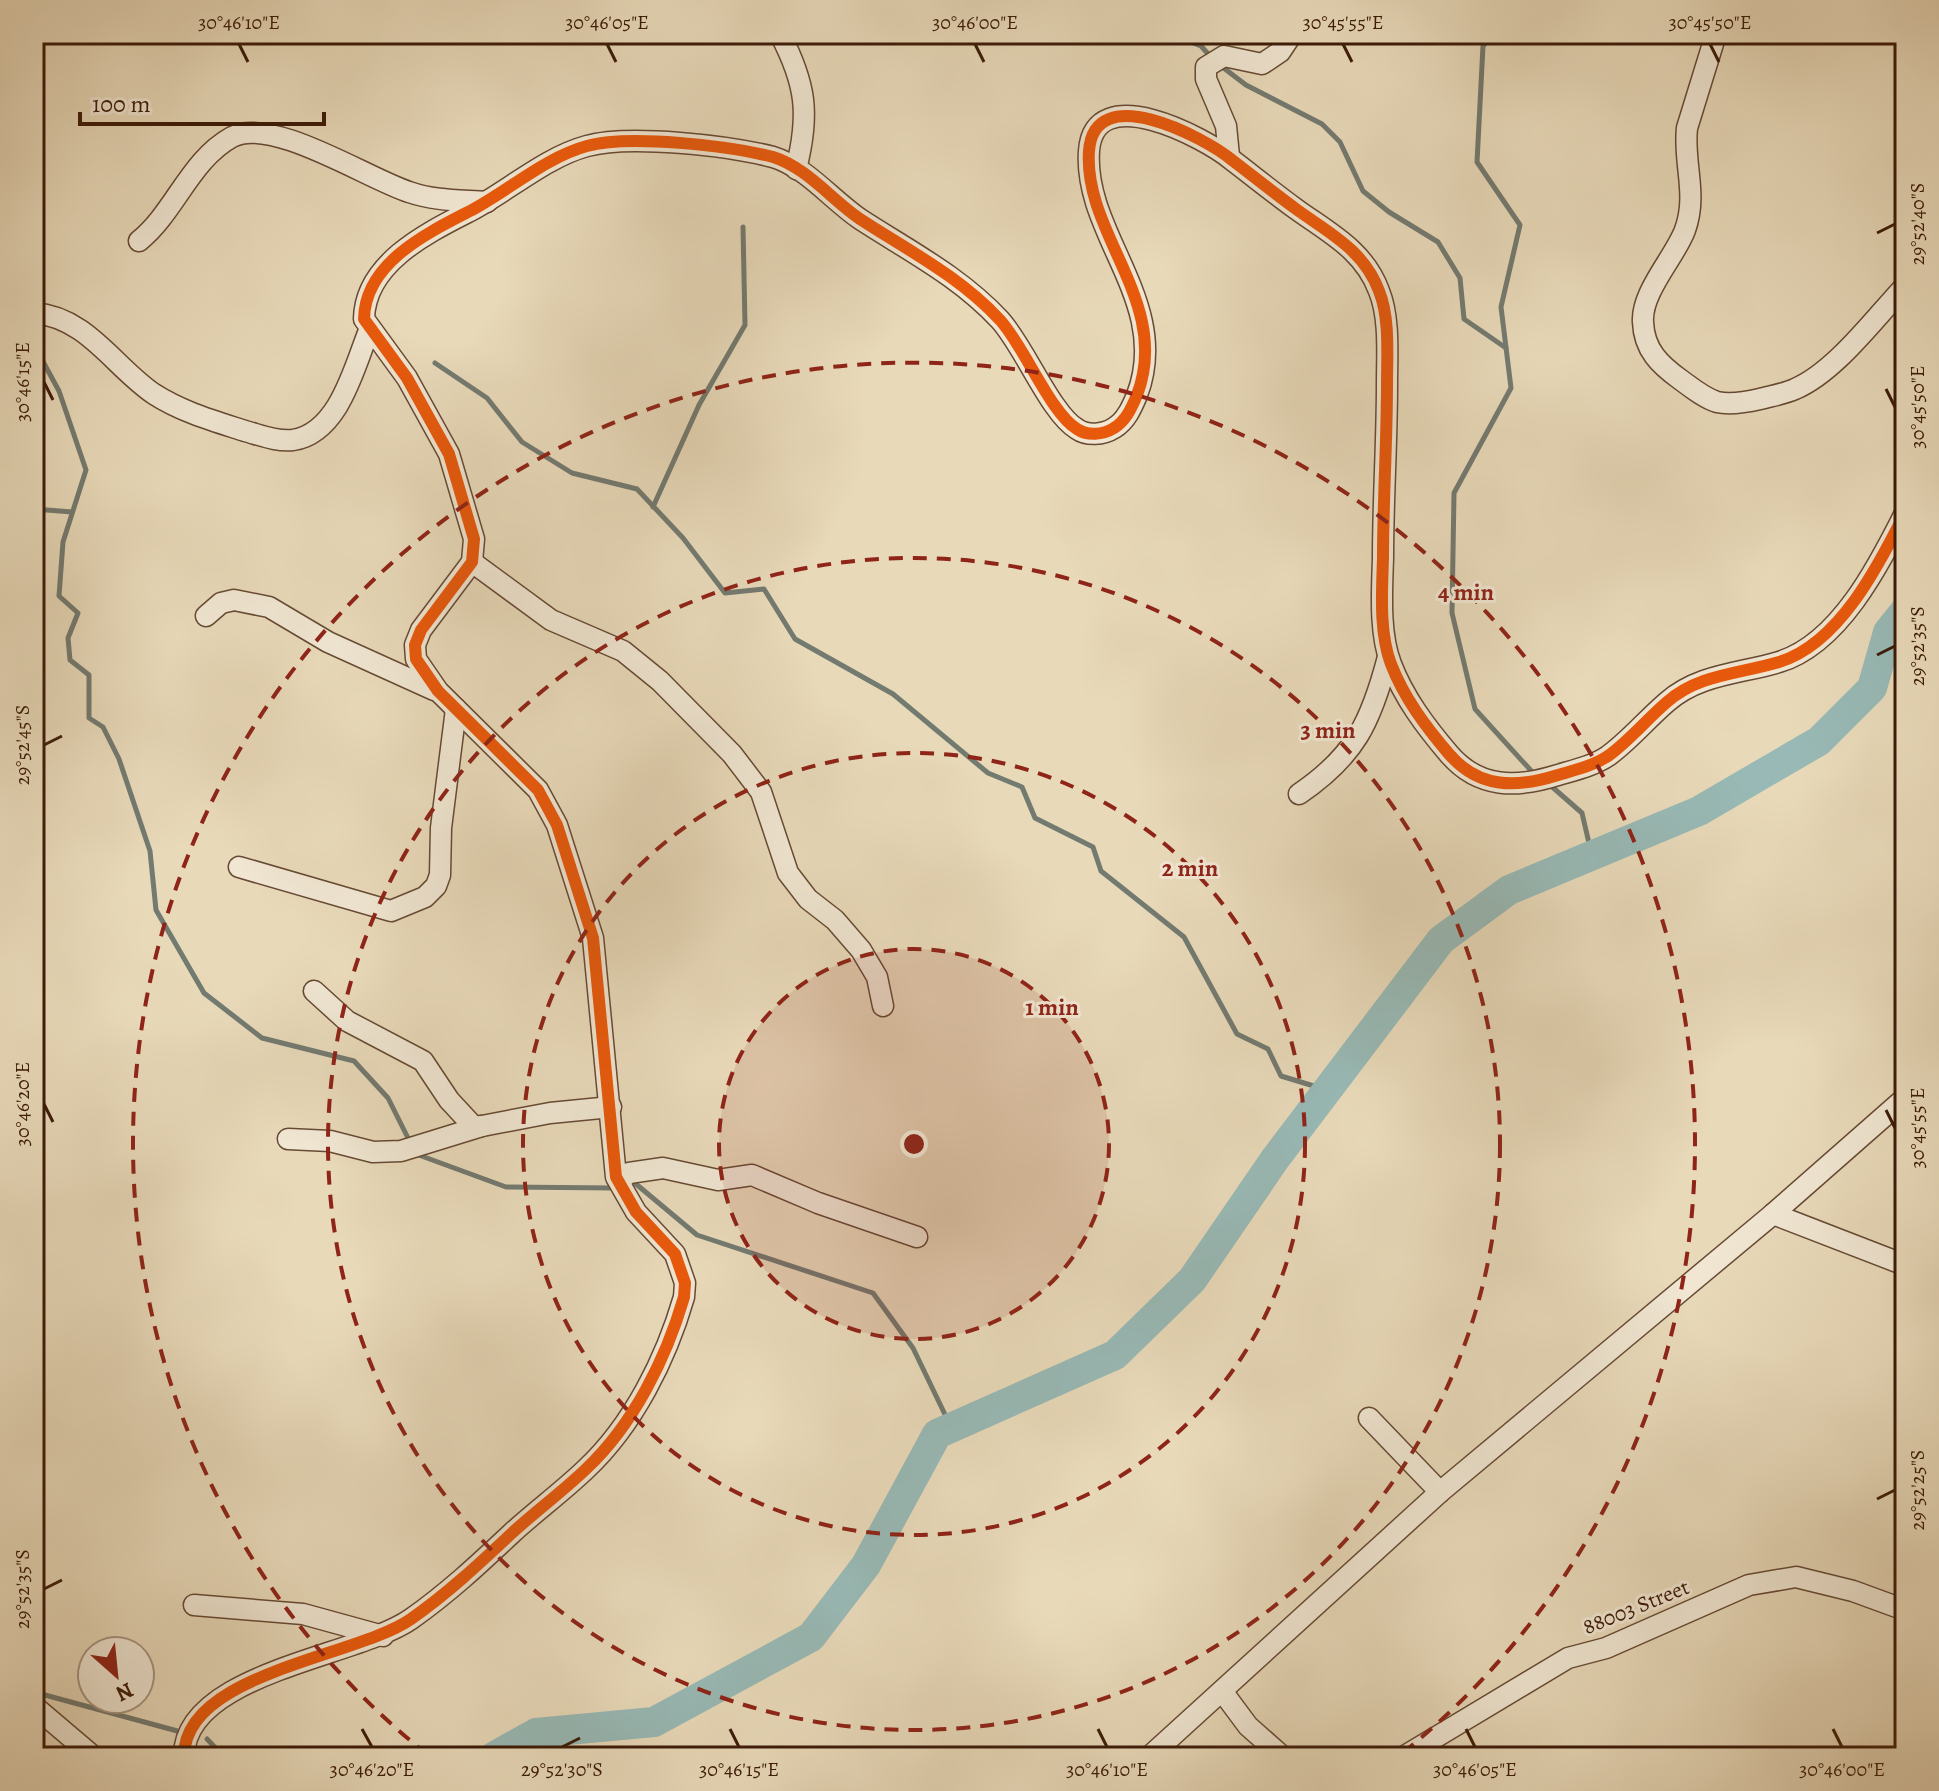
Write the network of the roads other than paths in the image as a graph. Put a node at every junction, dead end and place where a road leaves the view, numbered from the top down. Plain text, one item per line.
1 (780, 34) edge
2 (1292, 34) edge
3 (1716, 34) edge
4 (1229, 156) junction
5 (796, 169) junction
6 (487, 202) junction
7 (139, 241) dead end
8 (1905, 286) edge
9 (34, 313) edge
10 (370, 328) junction
11 (1905, 513) edge
12 (472, 562) junction
13 (206, 616) dead end
14 (1388, 657) junction
15 (438, 691) junction
16 (456, 709) junction
17 (1299, 794) dead end
18 (239, 867) dead end
19 (314, 991) dead end
20 (883, 1006) dead end
21 (1905, 1098) edge
22 (611, 1107) junction
23 (482, 1126) junction
24 (288, 1139) dead end
25 (619, 1181) junction
26 (1773, 1214) junction
27 (917, 1237) dead end
28 (1905, 1265) edge
29 (1369, 1418) dead end
30 (1440, 1492) junction
31 (194, 1605) dead end
32 (1905, 1610) edge
33 (383, 1636) junction
34 (1222, 1691) junction
35 (34, 1706) edge
36 (94, 1757) edge
37 (184, 1757) edge
38 (1149, 1757) edge
39 (1283, 1757) edge
40 (1403, 1757) edge

1 - 5 street
2 - 4 street
3 - 8 street
4 - 5 street
4 - 14 street
5 - 6 street
6 - 7 street
6 - 10 street
9 - 10 street
10 - 12 street
11 - 14 street
12 - 15 street
12 - 20 street
13 - 15 street
14 - 17 street
15 - 16 street
16 - 18 street
16 - 22 street
19 - 23 street
21 - 26 street
22 - 23 street
22 - 25 street
23 - 24 street
25 - 27 street
25 - 33 street
26 - 28 street
26 - 30 street
29 - 30 street
30 - 34 street
31 - 33 street
32 - 40 street, 88003 Street
33 - 37 street
34 - 38 street
34 - 39 street
35 - 36 street

